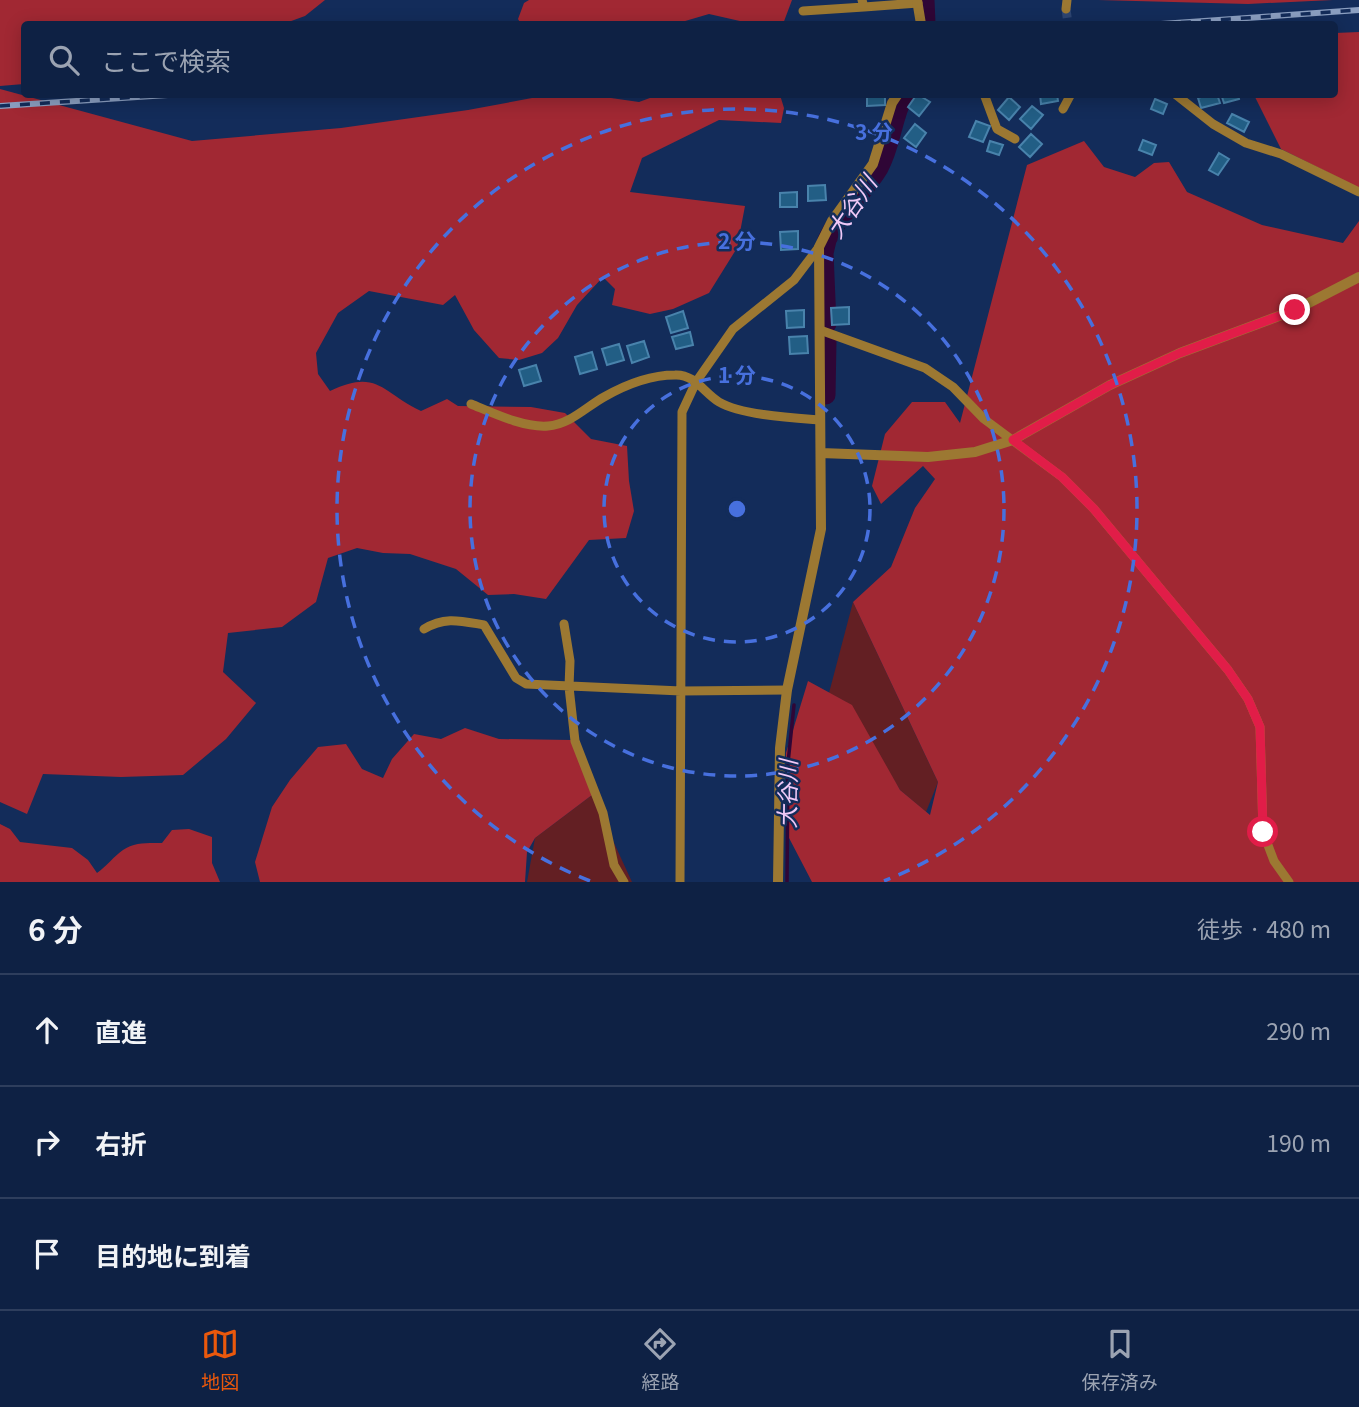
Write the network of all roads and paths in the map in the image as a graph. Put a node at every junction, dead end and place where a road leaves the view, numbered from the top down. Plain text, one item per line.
1 (917, 2) edge
2 (863, 4) edge
3 (803, 11) dead end
4 (920, 21) edge
5 (895, 98) edge
6 (986, 98) edge
7 (1069, 98) edge
8 (1180, 98) edge
9 (1063, 109) dead end
10 (1015, 139) dead end
11 (1359, 192) edge
12 (819, 247) junction
13 (1359, 277) edge
14 (820, 330) junction
15 (696, 382) junction
16 (471, 404) dead end
17 (819, 420) junction
18 (1013, 440) junction
19 (821, 453) junction
20 (564, 624) dead end
21 (424, 629) dead end
22 (569, 687) junction
23 (787, 690) junction
24 (681, 691) junction
25 (624, 882) edge
26 (680, 882) edge
27 (778, 882) edge
28 (1289, 882) edge

1 - 2 street
1 - 4 street
2 - 3 street
5 - 12 street
6 - 10 street
7 - 9 street
8 - 11 street
12 - 14 street
12 - 15 street
13 - 18 street
14 - 17 street
14 - 18 street
15 - 16 street
15 - 17 street
15 - 24 street
17 - 19 street
18 - 19 street
18 - 28 street
19 - 23 street
20 - 22 street
21 - 22 street
22 - 24 street
22 - 25 street
23 - 24 street
23 - 27 street
24 - 26 street

